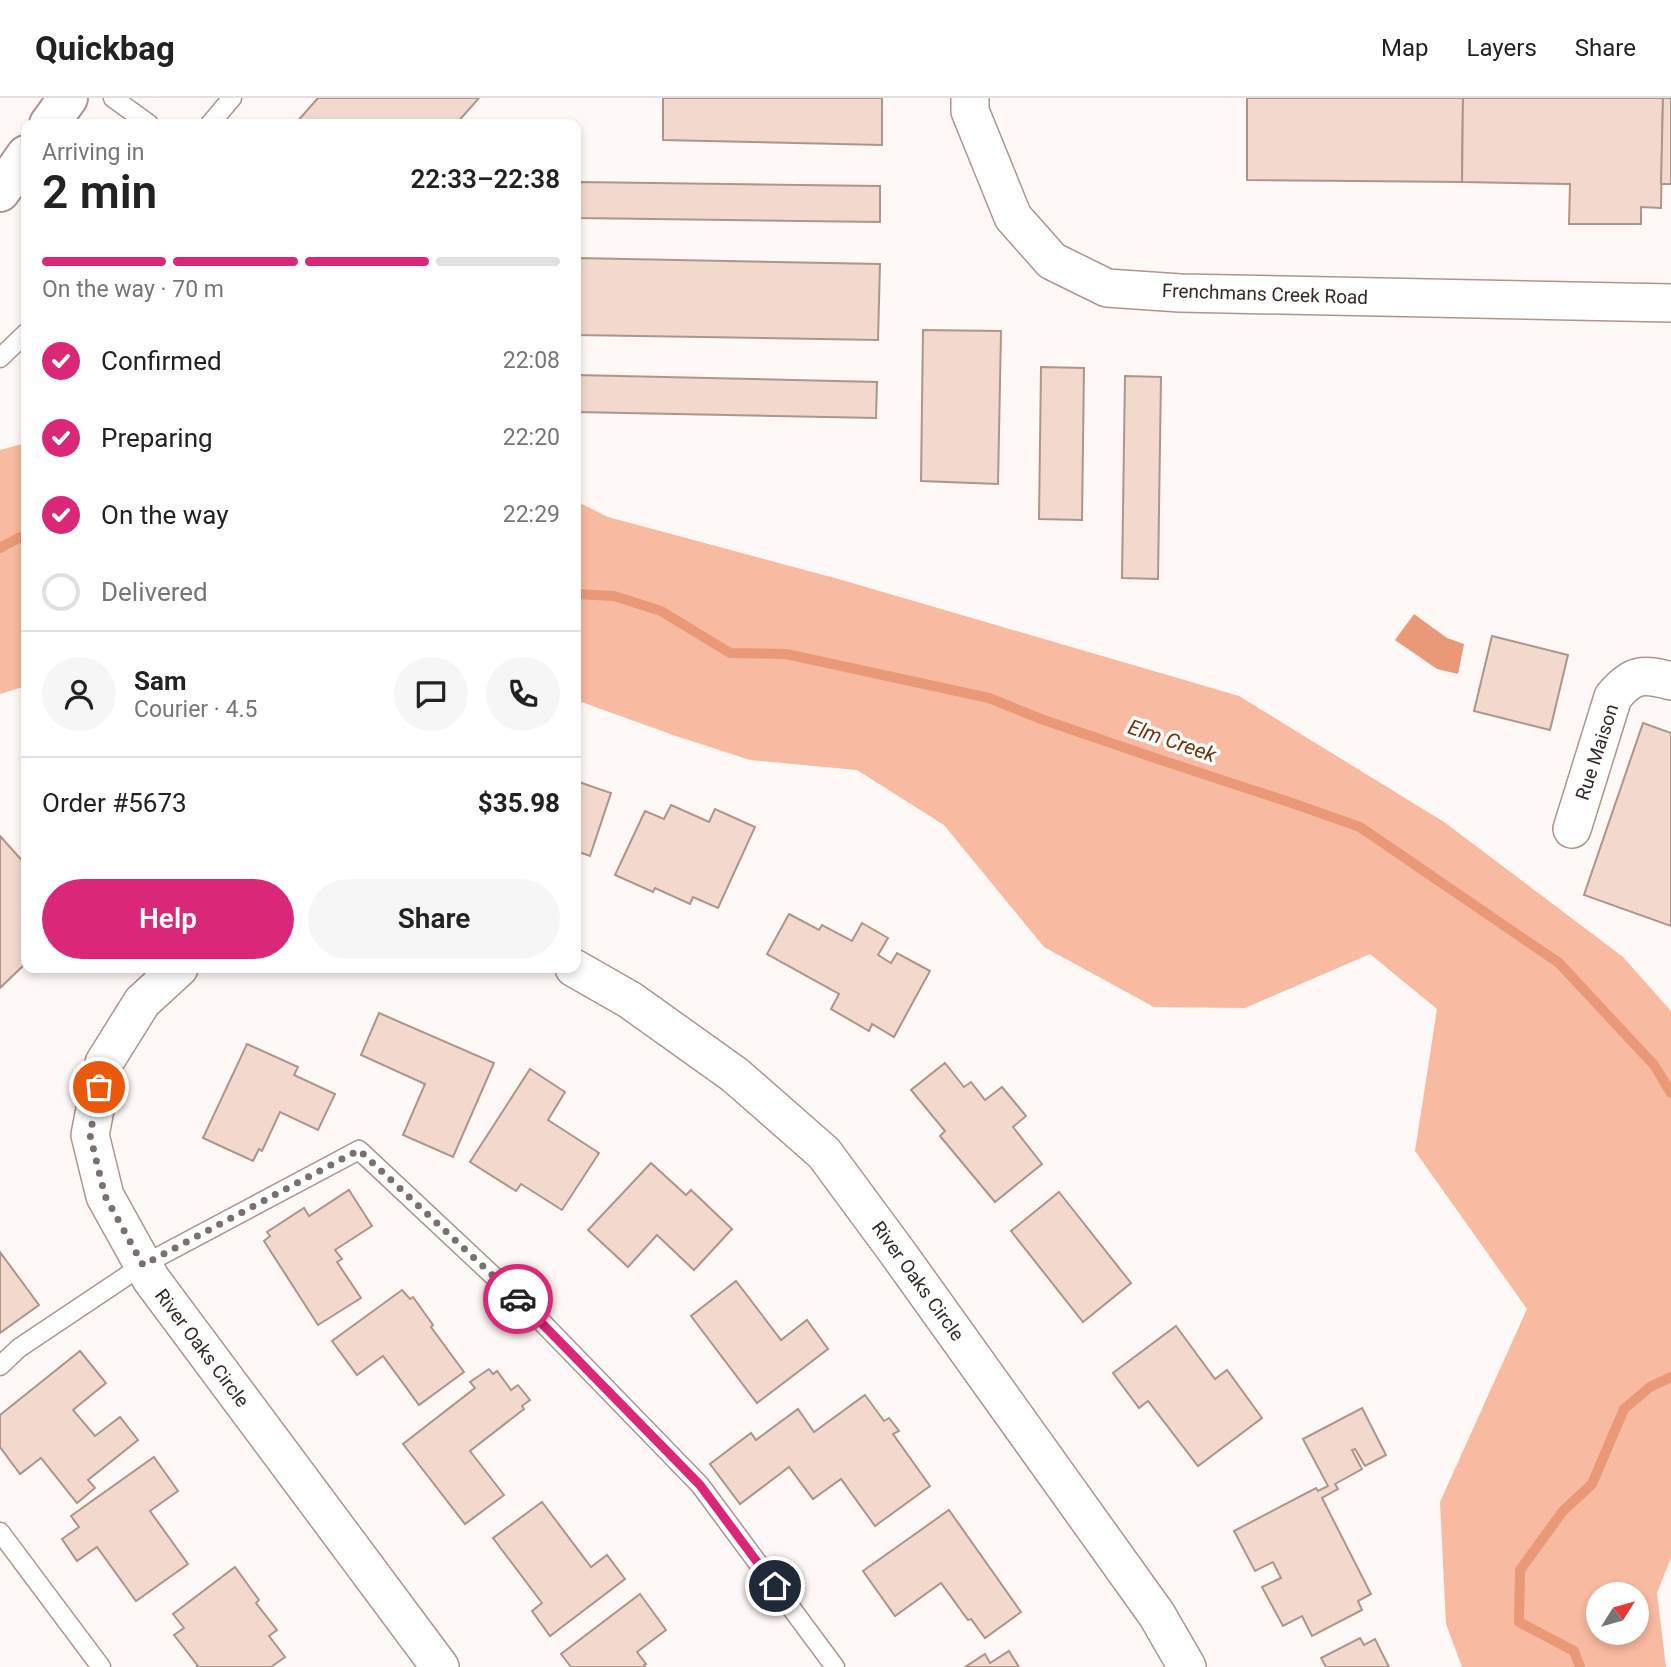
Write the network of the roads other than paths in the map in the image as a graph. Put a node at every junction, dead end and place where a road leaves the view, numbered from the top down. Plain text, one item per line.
1 (68, 98) edge
2 (113, 98) edge
3 (232, 98) edge
4 (970, 98) edge
5 (53, 119) edge
6 (142, 119) edge
7 (214, 119) edge
8 (21, 162) edge
9 (0, 192) edge
10 (1671, 303) edge
11 (21, 338) edge
12 (0, 358) edge
13 (1671, 681) edge
14 (1572, 829) dead end
15 (581, 972) edge
16 (174, 973) edge
17 (143, 1265) junction
18 (0, 1366) edge
19 (0, 1532) edge
20 (101, 1667) edge
21 (440, 1667) edge
22 (835, 1667) edge
23 (1187, 1667) edge

1 - 5 main road
2 - 6 lane
3 - 7 lane
4 - 10 street, Frenchmans Creek Road
8 - 9 main road
11 - 12 lane
13 - 14 street, Rue Maison
15 - 23 street, River Oaks Circle
16 - 17 street, River Oaks Circle
17 - 18 lane
17 - 21 street, River Oaks Circle
17 - 22 lane
19 - 20 lane

